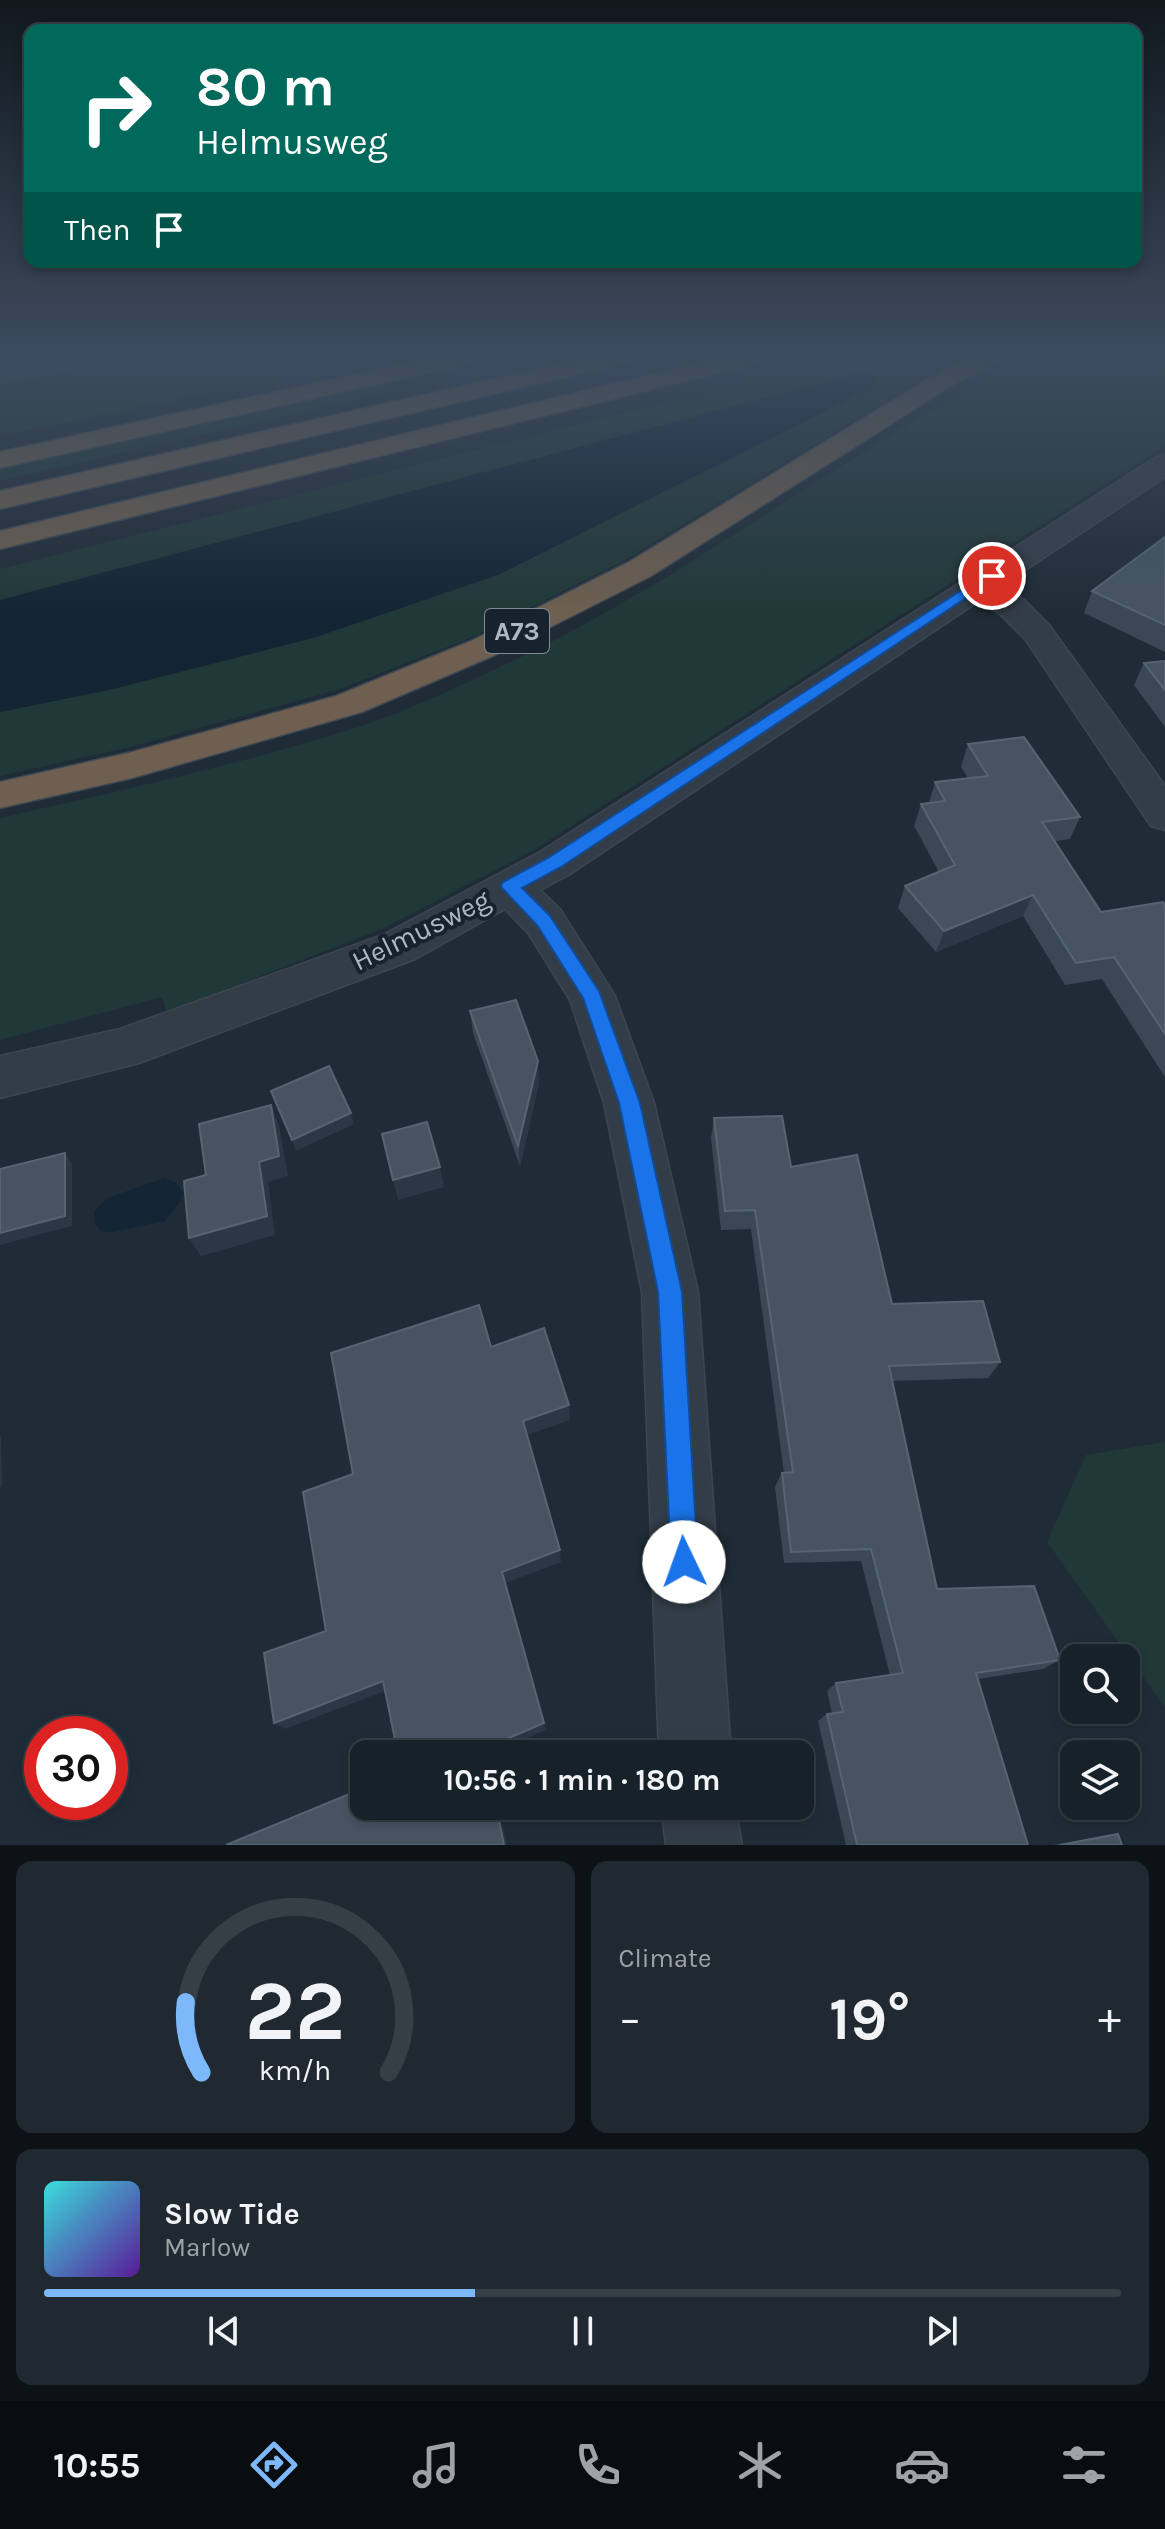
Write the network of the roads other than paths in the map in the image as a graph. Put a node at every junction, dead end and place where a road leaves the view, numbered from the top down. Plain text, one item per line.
1 (72, 444) edge
2 (243, 444) edge
3 (396, 444) edge
4 (840, 444) edge
5 (0, 460) edge
6 (1165, 464) edge
7 (0, 500) edge
8 (0, 540) edge
9 (977, 586) junction
10 (0, 795) edge
11 (1165, 816) edge
12 (509, 887) junction
13 (0, 1077) edge
14 (694, 1740) edge

1 - 5 highway
2 - 7 highway
3 - 8 highway
4 - 10 highway, A73
6 - 9 street, Helmusweg
9 - 11 street
9 - 12 street, Helmusweg
12 - 13 street, Helmusweg
12 - 14 street

